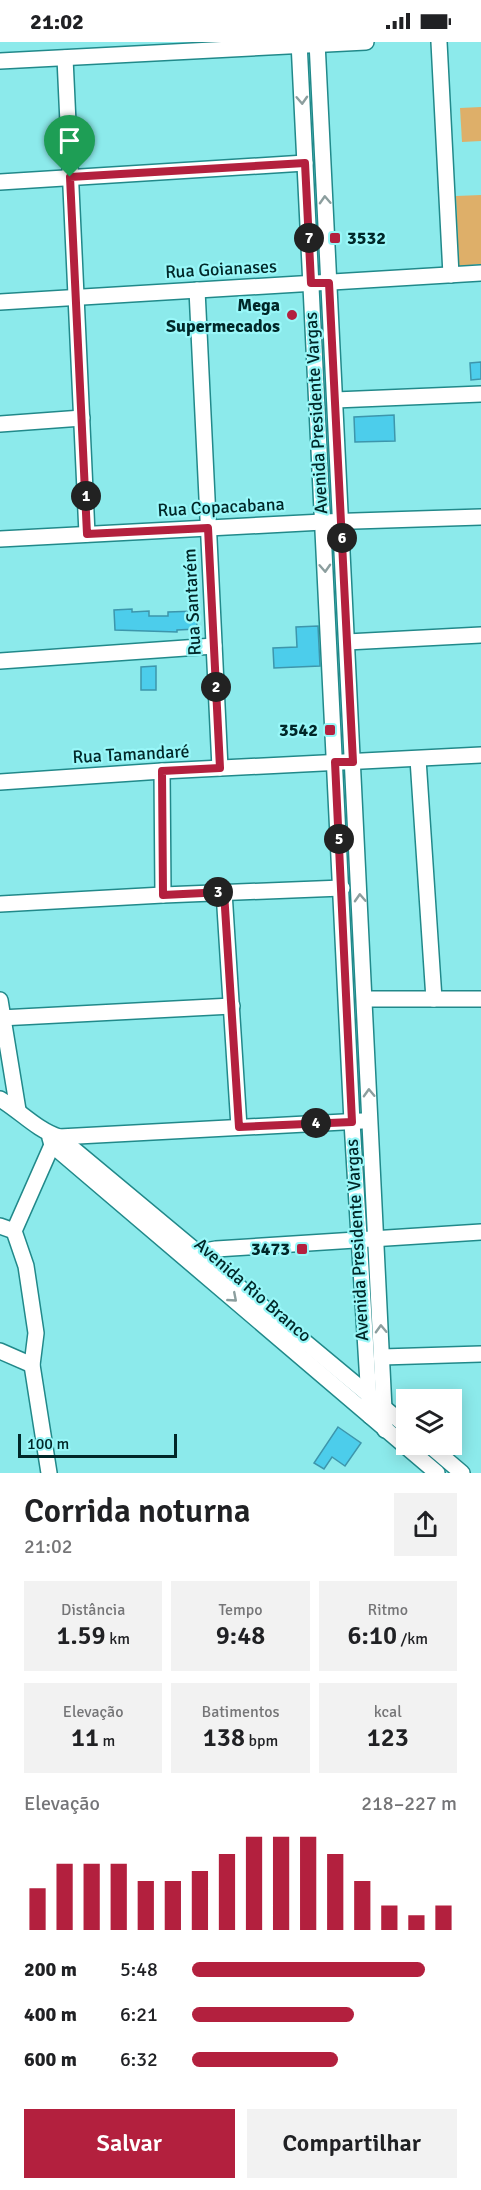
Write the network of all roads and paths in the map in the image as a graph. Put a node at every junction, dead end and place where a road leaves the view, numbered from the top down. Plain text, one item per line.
1 (366, 42) edge
2 (439, 42) edge
3 (317, 43) edge
4 (299, 44) edge
5 (188, 47) edge
6 (65, 58) junction
7 (0, 62) edge
8 (305, 163) junction
9 (70, 177) junction
10 (0, 182) edge
11 (481, 273) edge
12 (451, 275) junction
13 (311, 283) junction
14 (329, 283) junction
15 (197, 290) junction
16 (76, 297) junction
17 (0, 302) edge
18 (481, 394) edge
19 (335, 400) junction
20 (82, 418) junction
21 (0, 424) edge
22 (481, 517) edge
23 (341, 521) junction
24 (323, 522) junction
25 (208, 528) junction
26 (87, 534) junction
27 (0, 539) edge
28 (481, 635) edge
29 (347, 642) junction
30 (214, 646) junction
31 (0, 661) edge
32 (481, 755) edge
33 (418, 759) junction
34 (335, 762) junction
35 (353, 762) junction
36 (220, 768) junction
37 (162, 771) junction
38 (0, 782) edge
39 (342, 888) junction
40 (224, 892) junction
41 (163, 895) junction
42 (0, 904) edge
43 (365, 999) junction
44 (434, 999) junction
45 (481, 999) edge
46 (0, 1000) edge
47 (232, 1006) junction
48 (2, 1017) edge
49 (0, 1099) edge
50 (18, 1110) junction
51 (370, 1121) junction
52 (352, 1122) junction
53 (239, 1127) junction
54 (53, 1138) junction
55 (7, 1228) edge
56 (481, 1232) edge
57 (359, 1238) junction
58 (377, 1238) junction
59 (194, 1256) junction
60 (0, 1351) edge
61 (481, 1354) edge
62 (382, 1357) junction
63 (32, 1365) junction
64 (369, 1395) junction
65 (385, 1408) junction
66 (370, 1416) junction
67 (396, 1417) edge
68 (385, 1430) junction
69 (441, 1455) edge
70 (49, 1473) edge
71 (437, 1473) edge
72 (462, 1473) edge

1 - 3 street
2 - 12 street
3 - 4 street
14 -> 3 street, Avenida Presidente Vargas
4 - 5 street
4 -> 8 street, Avenida Presidente Vargas
5 - 6 street
6 - 7 street
6 - 9 street
8 - 9 street
8 - 13 street, Avenida Presidente Vargas
9 - 10 street
9 - 16 street
11 - 12 street, Rua Goianases
12 - 14 street, Rua Goianases
13 - 14 street, Rua Goianases
13 - 15 street, Rua Goianases
13 - 24 street, Avenida Presidente Vargas
14 - 19 street, Avenida Presidente Vargas
15 - 16 street, Rua Goianases
15 - 25 street, Rua Santarém
16 - 17 street, Rua Goianases
16 - 20 street
18 - 19 street
19 - 23 street, Avenida Presidente Vargas
20 - 21 street
20 - 26 street
22 - 23 street, Rua Copacabana
23 - 24 street, Rua Copacabana
23 - 29 street, Avenida Presidente Vargas
24 - 25 street, Rua Copacabana
24 -> 34 street, Avenida Presidente Vargas
25 - 26 street, Rua Copacabana
25 - 30 street, Rua Santarém
26 - 27 street, Rua Copacabana
28 - 29 street
29 - 35 street, Avenida Presidente Vargas
30 - 31 street
30 - 36 street, Rua Santarém
32 - 33 street, Rua Tamandaré
33 - 35 street, Rua Tamandaré
33 - 44 street
34 - 35 street, Rua Tamandaré
34 - 36 street, Rua Tamandaré
34 - 39 street, Avenida Presidente Vargas
43 -> 35 street, Avenida Presidente Vargas
36 - 37 street, Rua Tamandaré
37 - 38 street, Rua Tamandaré
37 - 41 street
39 - 40 street
39 - 52 street, Avenida Presidente Vargas
40 - 41 street
40 - 47 street
41 - 42 street
43 - 44 street
51 -> 43 street, Avenida Presidente Vargas
44 - 45 street
46 - 48 street
47 - 48 street
47 - 53 street
48 - 50 street
49 - 50 street, Avenida Rio Branco
50 - 54 street, Avenida Rio Branco
51 - 52 street
51 - 58 street, Avenida Presidente Vargas
52 - 53 street
52 - 57 street, Avenida Presidente Vargas
53 - 54 street
54 - 55 street
54 - 59 street, Avenida Rio Branco
55 - 63 street
56 - 58 street
57 - 58 street
57 - 59 street
57 - 64 street, Avenida Presidente Vargas
62 -> 58 street, Avenida Presidente Vargas
59 - 64 street, Avenida Rio Branco
59 -> 66 street, Avenida Rio Branco
60 - 63 street
61 - 62 street
62 - 65 street, Avenida Presidente Vargas
63 - 70 street
64 - 65 street, Avenida Rio Branco
64 - 66 street, Avenida Presidente Vargas
65 - 67 street, Avenida Rio Branco
65 - 68 street, Avenida Presidente Vargas
66 - 68 street, Avenida Rio Branco
68 - 71 street, Avenida Rio Branco
69 - 72 street

